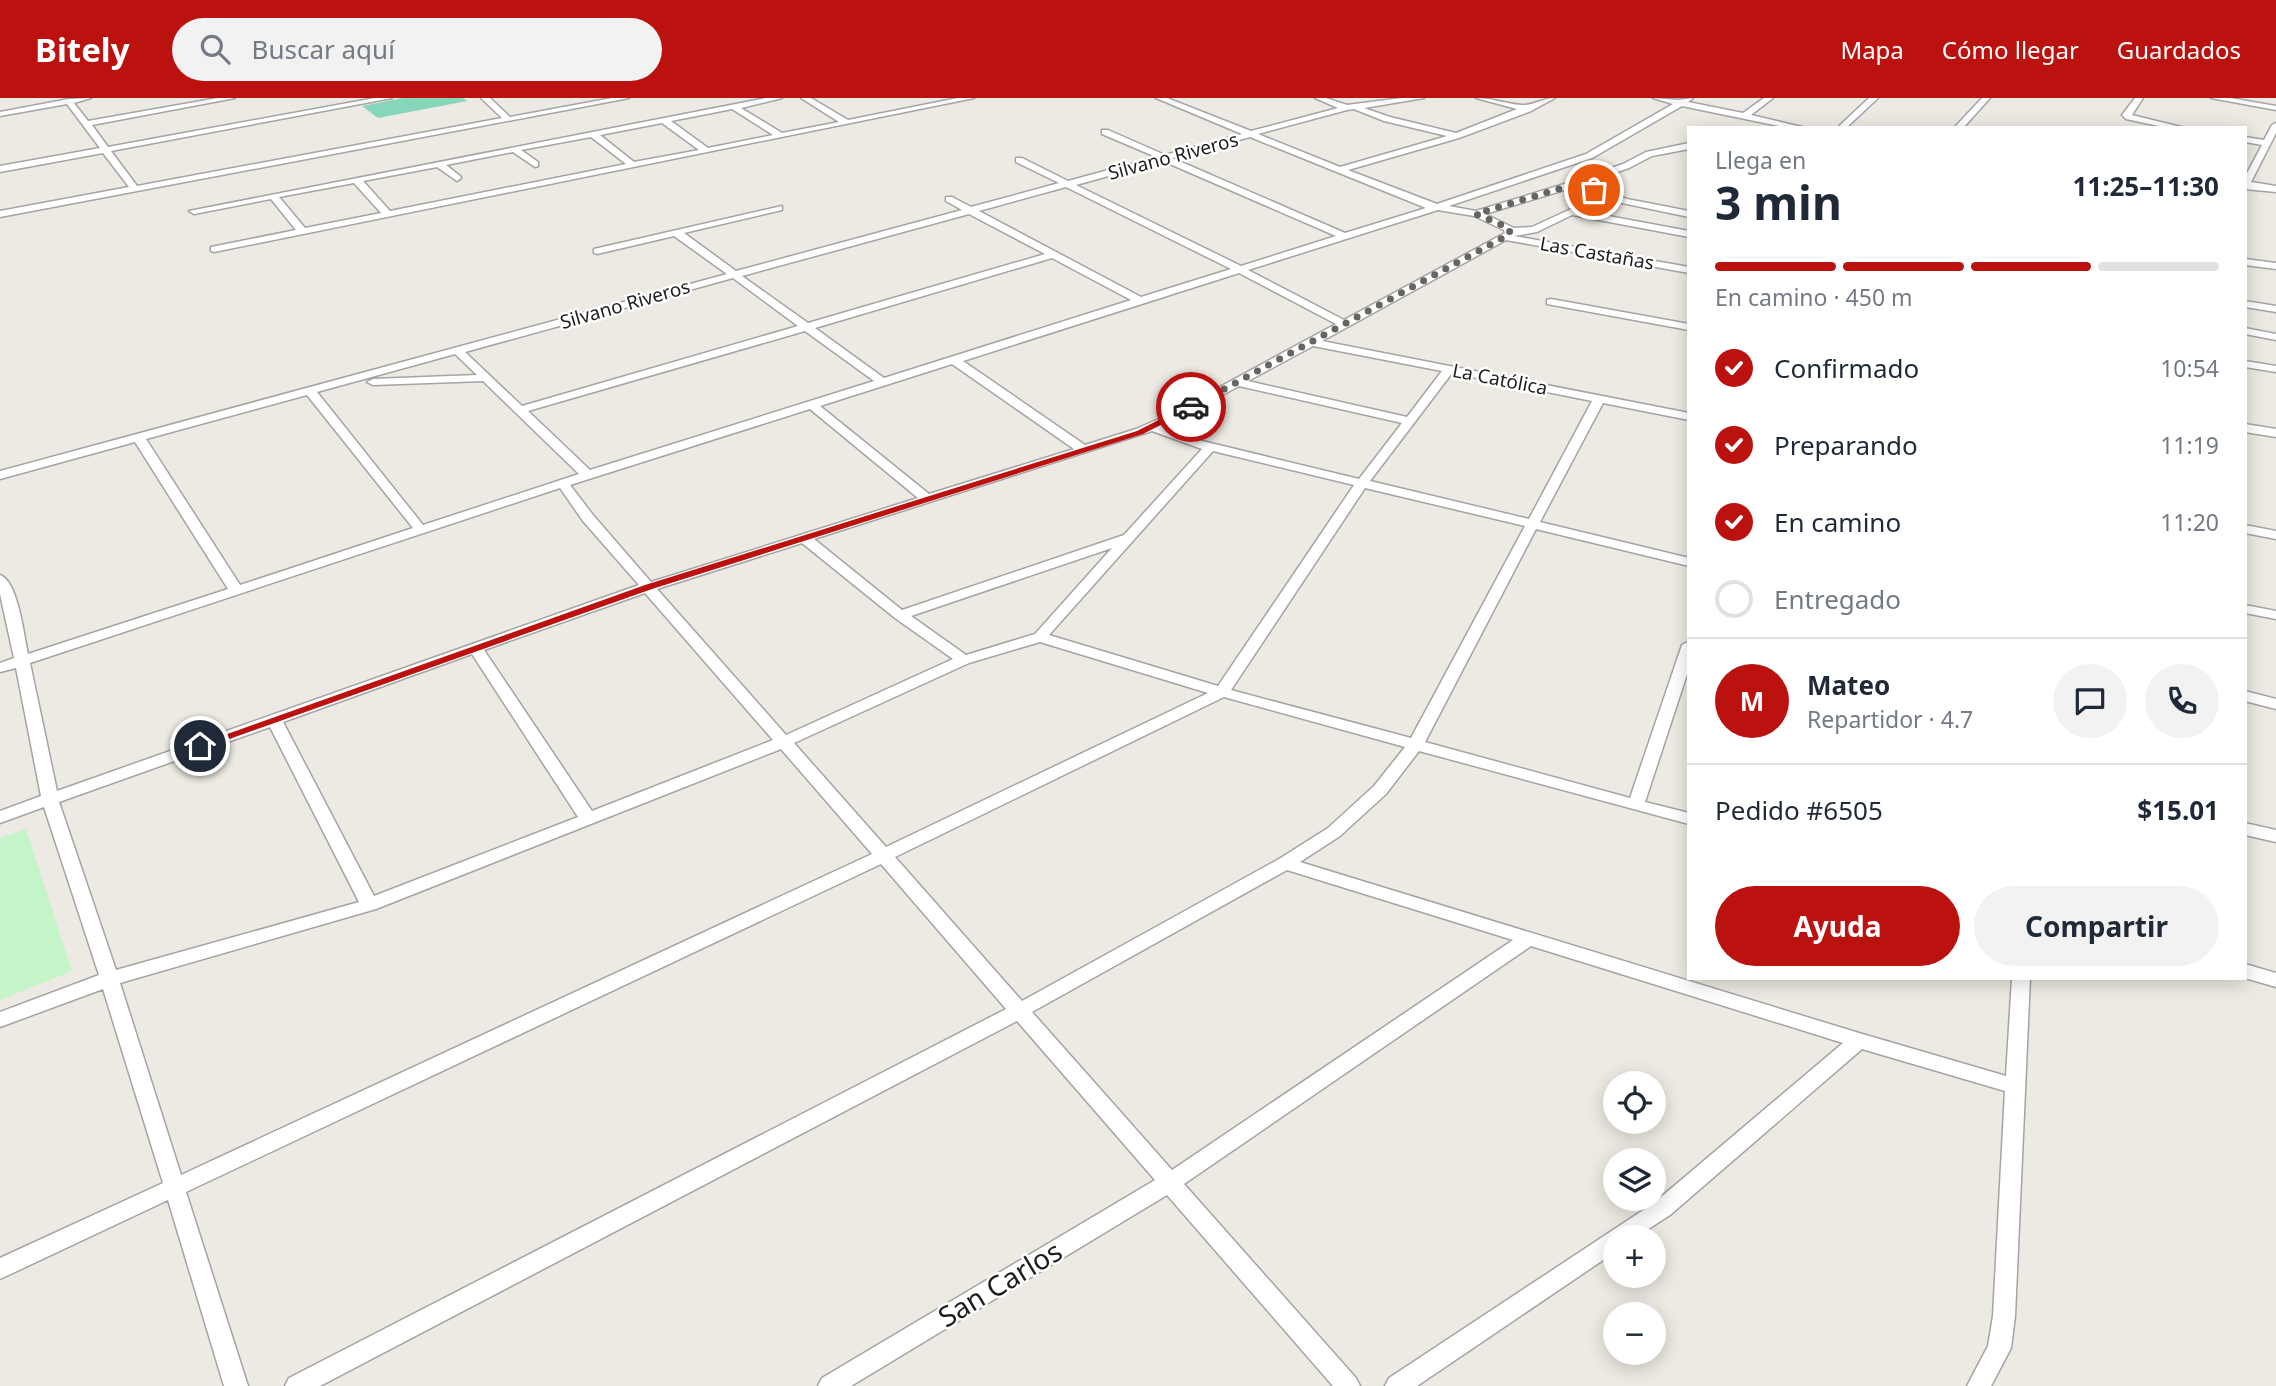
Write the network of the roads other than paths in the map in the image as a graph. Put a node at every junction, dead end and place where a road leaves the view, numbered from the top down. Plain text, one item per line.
1 (87, 98) edge
2 (231, 98) edge
3 (388, 98) edge
4 (485, 98) edge
5 (625, 98) edge
6 (778, 98) edge
7 (805, 98) edge
8 (970, 98) edge
9 (1160, 98) edge
10 (1319, 98) edge
11 (1420, 98) edge
12 (1480, 98) edge
13 (1551, 98) edge
14 (1657, 98) edge
15 (1769, 98) edge
16 (1874, 98) edge
17 (1986, 98) edge
18 (2139, 98) edge
19 (2215, 98) edge
20 (69, 101) junction
21 (1686, 101) edge
22 (902, 104) dead end
23 (734, 107) junction
24 (1350, 107) junction
25 (2276, 108) edge
26 (913, 109) junction
27 (1528, 109) junction
28 (0, 114) edge
29 (1744, 116) junction
30 (508, 120) junction
31 (665, 121) junction
32 (1768, 121) junction
33 (846, 122) junction
34 (86, 124) junction
35 (2276, 125) edge
36 (1754, 126) edge
37 (1792, 126) edge
38 (1843, 126) edge
39 (1960, 126) edge
40 (2172, 126) edge
41 (1105, 132) dead end
42 (593, 134) junction
43 (779, 135) junction
44 (1251, 135) junction
45 (1456, 136) junction
46 (2247, 140) edge
47 (1687, 146) edge
48 (2265, 147) junction
49 (514, 149) junction
50 (107, 150) junction
51 (705, 150) junction
52 (2276, 153) edge
53 (1164, 158) junction
54 (1019, 160) dead end
55 (439, 164) junction
56 (535, 164) dead end
57 (632, 165) junction
58 (0, 169) edge
59 (1339, 170) junction
60 (1539, 173) junction
61 (457, 178) dead end
62 (357, 180) junction
63 (2247, 183) edge
64 (1067, 184) junction
65 (1575, 184) junction
66 (2247, 185) edge
67 (135, 188) junction
68 (2276, 190) edge
69 (273, 196) junction
70 (949, 199) dead end
71 (1438, 207) junction
72 (779, 208) dead end
73 (194, 211) dead end
74 (969, 211) junction
75 (0, 214) edge
76 (387, 214) junction
77 (1476, 214) junction
78 (1687, 214) edge
79 (302, 231) junction
80 (677, 233) junction
81 (1508, 234) junction
82 (1687, 234) edge
83 (1343, 236) junction
84 (214, 248) dead end
85 (597, 251) dead end
86 (1053, 255) junction
87 (2247, 261) edge
88 (2276, 266) edge
89 (1239, 269) junction
90 (1687, 270) edge
91 (734, 274) junction
92 (1138, 300) junction
93 (1551, 302) dead end
94 (2247, 304) edge
95 (2276, 309) edge
96 (1343, 324) junction
97 (808, 326) junction
98 (1687, 327) edge
99 (2247, 331) edge
100 (2276, 337) edge
101 (1312, 342) junction
102 (458, 351) junction
103 (953, 359) junction
104 (2247, 364) edge
105 (1449, 369) junction
106 (2276, 369) edge
107 (486, 378) junction
108 (881, 381) junction
109 (1237, 382) junction
110 (327, 387) junction
111 (310, 392) junction
112 (1599, 399) junction
113 (812, 405) junction
114 (520, 410) junction
115 (1687, 417) edge
116 (1410, 421) junction
117 (1152, 427) junction
118 (2247, 428) edge
119 (2276, 433) edge
120 (139, 438) junction
121 (1210, 447) junction
122 (1084, 450) junction
123 (0, 475) edge
124 (588, 475) junction
125 (1362, 483) junction
126 (562, 484) junction
127 (927, 499) junction
128 (1532, 524) junction
129 (420, 529) junction
130 (2247, 529) edge
131 (2276, 535) edge
132 (1131, 537) junction
133 (804, 538) junction
134 (1687, 562) edge
135 (0, 579) edge
136 (648, 587) junction
137 (236, 590) junction
138 (2247, 609) edge
139 (900, 615) junction
140 (2276, 615) edge
141 (1040, 637) junction
142 (475, 647) junction
143 (1687, 651) edge
144 (964, 660) junction
145 (22, 661) junction
146 (0, 668) edge
147 (1222, 692) junction
148 (2247, 697) edge
149 (2276, 704) edge
150 (274, 719) junction
151 (784, 742) junction
152 (1416, 744) junction
153 (50, 799) junction
154 (1636, 805) junction
155 (0, 817) edge
156 (1687, 818) edge
157 (589, 820) junction
158 (2247, 829) edge
159 (2276, 836) edge
160 (883, 856) junction
161 (1284, 863) junction
162 (370, 905) junction
163 (1528, 939) junction
164 (2247, 972) edge
165 (109, 979) junction
166 (2021, 980) edge
167 (2276, 980) edge
168 (1021, 1010) junction
169 (0, 1020) edge
170 (1859, 1041) junction
171 (2015, 1086) junction
172 (1170, 1182) junction
173 (173, 1188) junction
174 (1638, 1225) edge
175 (1603, 1248) edge
176 (0, 1269) edge
177 (236, 1386) edge
178 (297, 1386) edge
179 (830, 1386) edge
180 (1348, 1386) edge
181 (1397, 1386) edge
182 (1979, 1386) edge

1 - 20 street
2 - 34 street
3 - 50 street
4 - 30 street
5 - 30 street
6 - 23 street
7 - 33 street
8 - 26 street
9 - 44 street
10 - 24 street
11 - 24 street, Silvano Riveros
12 - 27 street
13 - 27 street
14 - 21 street
15 - 29 street
16 - 38 street
17 - 39 street
18 - 40 street
19 - 25 street
20 - 28 street
20 - 34 street
21 - 29 street
21 - 60 street
22 - 26 street
23 - 31 street
23 - 43 street
24 - 44 street, Silvano Riveros
24 - 45 street
26 - 33 street
27 - 45 street
29 - 32 street
30 - 67 street
31 - 42 street
31 - 51 street
32 - 36 street
32 - 37 street
33 - 43 street
34 - 50 street
35 - 48 street
41 - 53 street
42 - 49 street
42 - 57 street
43 - 51 street
44 - 53 street, Silvano Riveros
44 - 59 street
45 - 59 street
46 - 48 street
47 - 65 street
48 - 52 street
48 - 63 street
49 - 55 street
49 - 56 street
50 - 58 street
50 - 67 street
51 - 57 street
53 - 64 street, Silvano Riveros
53 - 83 street
54 - 64 street
55 - 61 street
55 - 62 street
57 - 76 street
59 - 71 street
60 - 65 street
60 - 71 street
62 - 69 street
62 - 76 street
64 - 74 street, Silvano Riveros
64 - 89 street
65 - 77 street
65 - 78 street
66 - 68 street
67 - 75 street
69 - 73 street
69 - 79 street
70 - 74 street
71 - 77 street
71 - 83 street
72 - 80 street
74 - 86 street
74 - 91 street, Silvano Riveros
76 - 79 street
77 - 81 street, Las Castañas
79 - 84 street
80 - 85 street
80 - 91 street
81 - 82 street
81 - 90 street, Las Castañas
81 - 96 street
83 - 89 street
86 - 92 street
86 - 97 street
87 - 88 street
89 - 92 street
89 - 96 street
91 - 97 street
91 - 102 street, Silvano Riveros
92 - 103 street
93 - 98 street
94 - 95 street
96 - 101 street
97 - 108 street
97 - 114 street
99 - 100 street
101 - 105 street, La Católica
101 - 109 street
102 - 107 street
102 - 110 street, Silvano Riveros
103 - 108 street
103 - 122 street
104 - 106 street
105 - 112 street, La Católica
105 - 116 street
107 - 110 street
107 - 114 street
108 - 113 street
109 - 116 street
109 - 117 street
110 - 111 street, Silvano Riveros
111 - 120 street, Silvano Riveros
111 - 129 street
112 - 115 street, La Católica
112 - 128 street
113 - 124 street
113 - 127 street
114 - 124 street
116 - 125 street
117 - 121 street
117 - 122 street
118 - 119 street
120 - 123 street, Silvano Riveros
120 - 137 street
121 - 125 street
121 - 132 street
122 - 127 street
124 - 126 street
125 - 128 street
125 - 147 street
126 - 129 street
126 - 136 street
127 - 133 street
128 - 134 street
128 - 152 street
129 - 137 street
130 - 131 street
132 - 139 street
132 - 141 street
133 - 136 street
133 - 139 street
135 - 145 street
136 - 142 street
136 - 151 street
137 - 145 street
138 - 140 street
139 - 144 street
141 - 144 street
141 - 147 street
142 - 150 street
142 - 157 street
143 - 154 street
144 - 151 street
145 - 146 street
145 - 153 street
147 - 152 street
147 - 160 street
148 - 149 street
150 - 153 street
150 - 162 street
151 - 157 street
151 - 160 street
152 - 154 street
152 - 161 street
153 - 155 street
153 - 165 street
154 - 156 street
157 - 162 street
158 - 159 street
160 - 168 street
160 - 173 street
161 - 163 street
161 - 168 street
162 - 165 street
163 - 170 street
163 - 172 street, San Carlos
164 - 167 street
165 - 169 street
165 - 173 street
166 - 171 street
168 - 172 street
168 - 178 street
170 - 171 street
170 - 174 street
171 - 182 street
172 - 179 street, San Carlos
172 - 180 street
173 - 176 street
173 - 177 street
175 - 181 street

